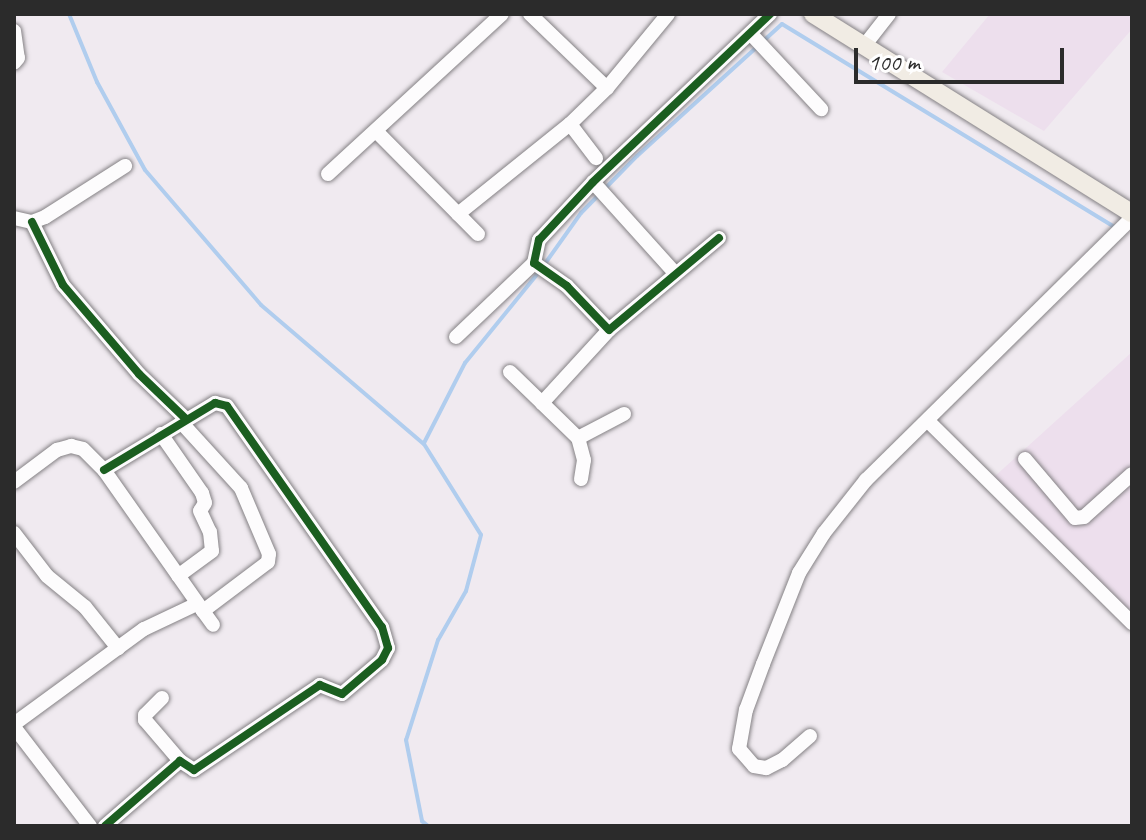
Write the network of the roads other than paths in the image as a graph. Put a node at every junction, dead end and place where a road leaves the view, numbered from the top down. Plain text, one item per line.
1 (502, 14) edge
2 (530, 14) edge
3 (668, 14) edge
4 (770, 14) edge
5 (813, 14) edge
6 (889, 14) edge
7 (14, 31) edge
8 (755, 38) junction
9 (864, 46) junction
10 (14, 63) edge
11 (607, 88) junction
12 (821, 109) dead end
13 (570, 124) junction
14 (376, 131) junction
15 (596, 158) dead end
16 (125, 166) dead end
17 (328, 174) dead end
18 (600, 190) junction
19 (458, 214) junction
20 (1131, 217) edge
21 (14, 218) edge
22 (32, 222) junction
23 (478, 234) dead end
24 (719, 238) dead end
25 (537, 264) junction
26 (674, 272) junction
27 (609, 330) junction
28 (456, 337) dead end
29 (510, 372) dead end
30 (542, 403) junction
31 (624, 414) dead end
32 (184, 421) junction
33 (929, 422) junction
34 (161, 434) junction
35 (578, 438) junction
36 (1025, 459) dead end
37 (104, 470) junction
38 (1132, 474) edge
39 (581, 479) dead end
40 (14, 482) edge
41 (14, 533) edge
42 (178, 576) junction
43 (200, 607) junction
44 (1132, 623) edge
45 (213, 625) dead end
46 (118, 648) junction
47 (162, 698) dead end
48 (14, 725) edge
49 (810, 736) dead end
50 (180, 761) junction
51 (90, 826) edge
52 (105, 826) edge

1 - 14 street
2 - 11 street
3 - 11 street
4 - 8 street
5 - 9 main road
6 - 9 street
7 - 10 street
8 - 12 street
8 - 18 street
9 - 20 main road
11 - 13 street
13 - 15 street
13 - 19 street
14 - 17 street
14 - 19 street
16 - 22 street
18 - 25 street
18 - 26 street
19 - 23 street
20 - 33 street
21 - 22 street
22 - 32 street
24 - 26 street
25 - 27 street
25 - 28 street
26 - 27 street
27 - 30 street
29 - 30 street
30 - 35 street
31 - 35 street
32 - 34 street
32 - 43 street
32 - 50 street
33 - 44 street
33 - 49 street
34 - 37 street
34 - 42 street
35 - 39 street
36 - 38 street
37 - 40 street
37 - 42 street
41 - 46 street
42 - 43 street
43 - 45 street
43 - 46 street
46 - 48 street
47 - 50 street
48 - 51 street
50 - 52 street

